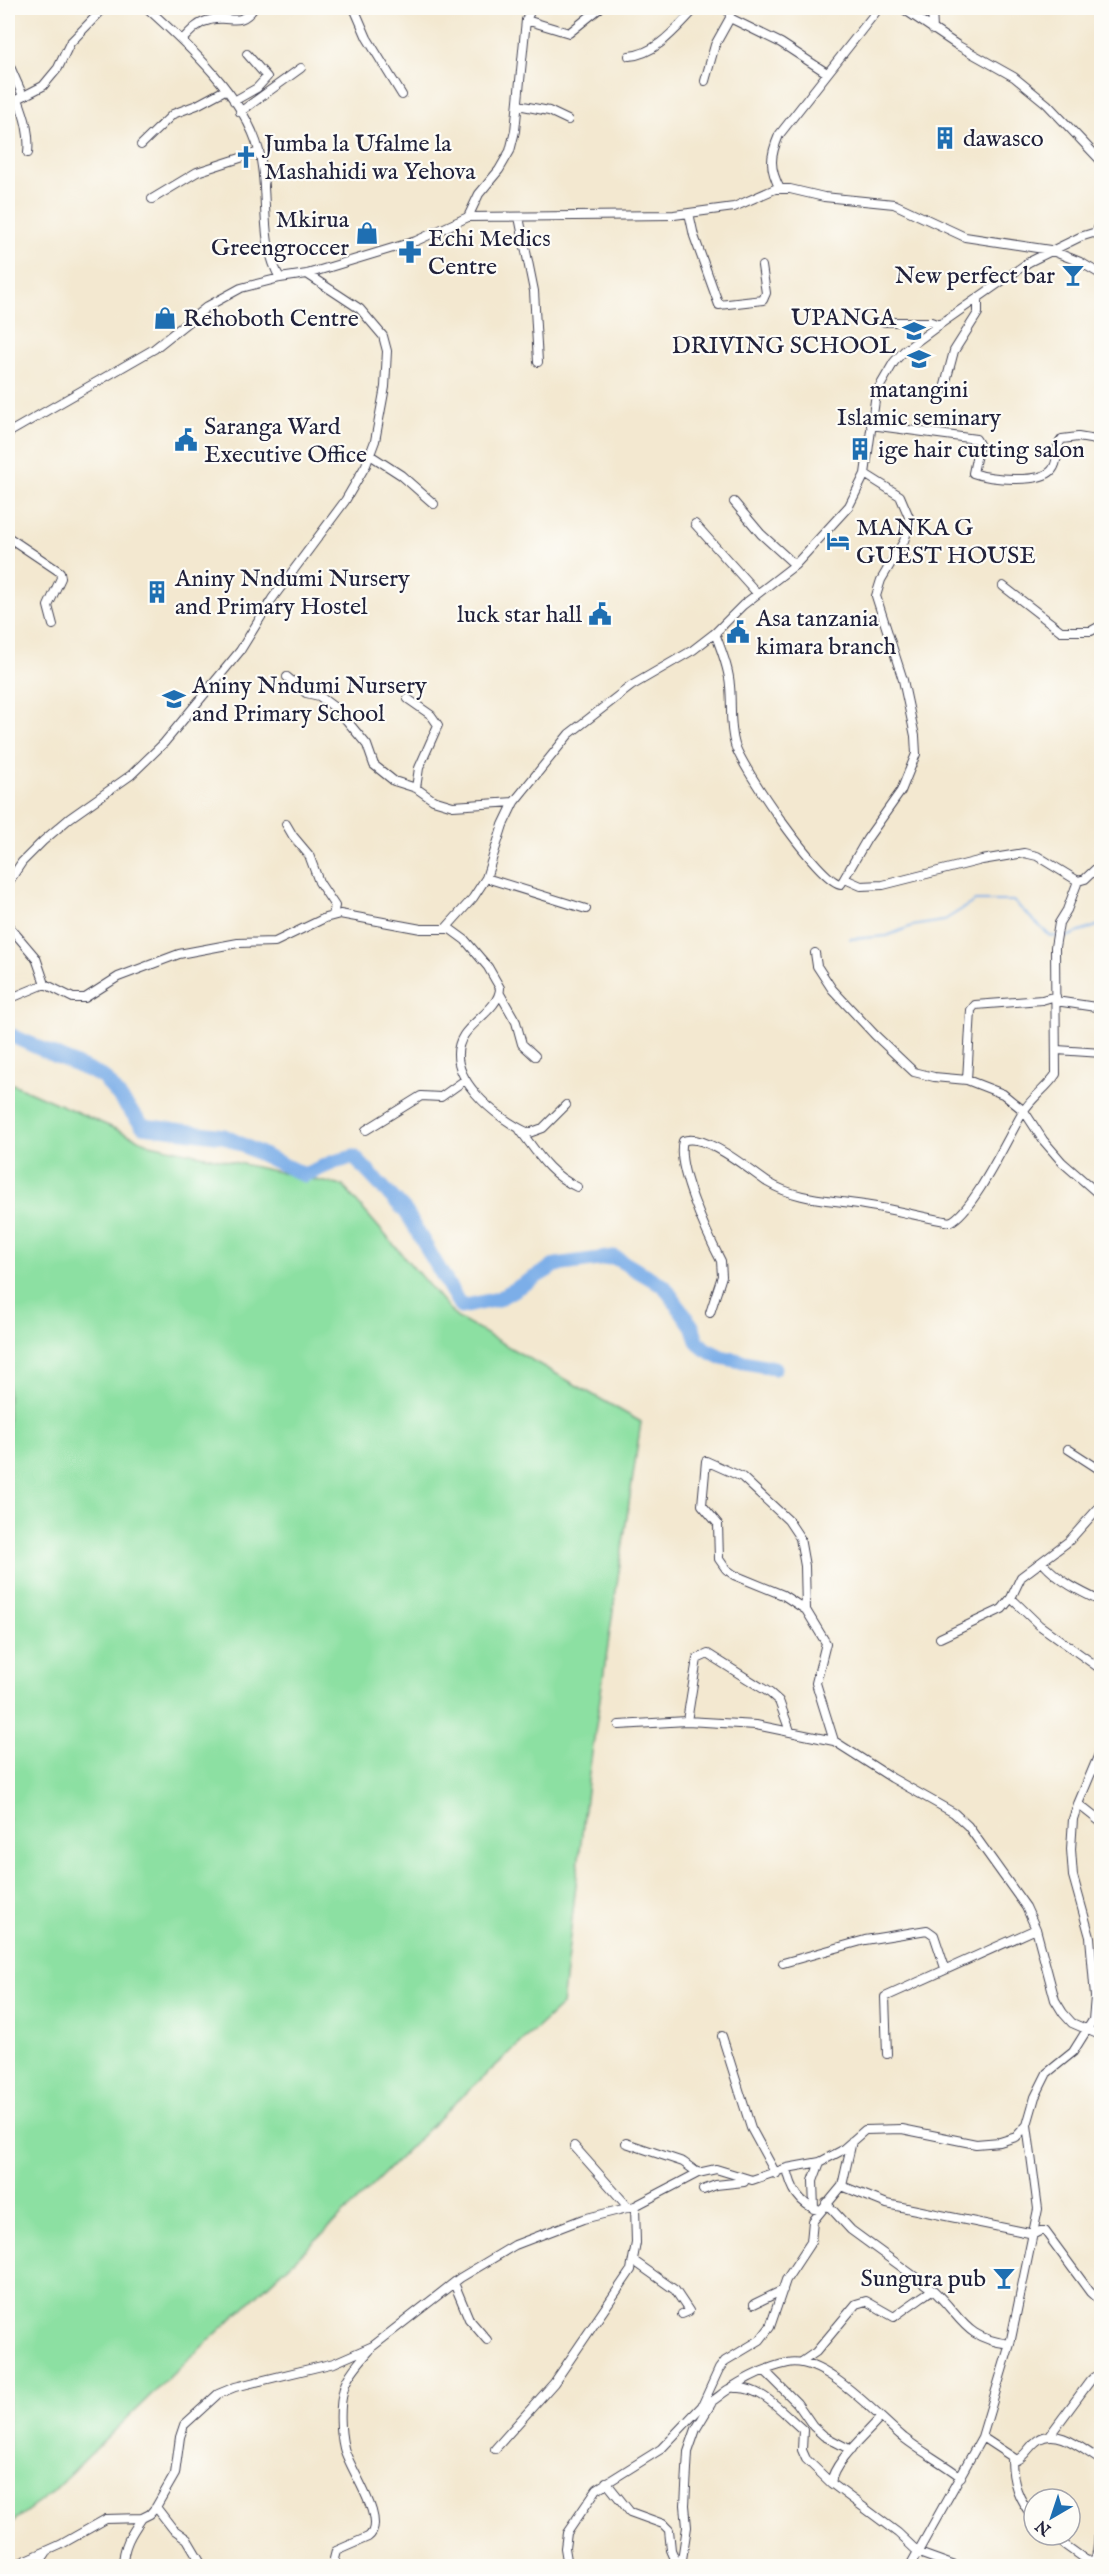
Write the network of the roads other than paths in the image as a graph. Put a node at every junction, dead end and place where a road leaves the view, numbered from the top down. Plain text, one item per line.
1 (105, 8) edge
2 (147, 8) edge
3 (213, 8) edge
4 (254, 8) edge
5 (354, 8) edge
6 (532, 8) edge
7 (600, 8) edge
8 (696, 8) edge
9 (729, 8) edge
10 (879, 8) edge
11 (902, 8) edge
12 (932, 8) edge
13 (729, 18) junction
14 (217, 19) junction
15 (526, 20) junction
16 (933, 30) junction
17 (182, 39) junction
18 (247, 54) dead end
19 (628, 56) dead end
20 (8, 62) edge
21 (301, 68) dead end
22 (827, 73) junction
23 (705, 81) dead end
24 (225, 90) junction
25 (402, 95) dead end
26 (21, 97) junction
27 (234, 101) junction
28 (8, 104) edge
29 (518, 105) junction
30 (240, 112) junction
31 (568, 120) dead end
32 (141, 145) dead end
33 (259, 152) junction
34 (28, 153) dead end
35 (1101, 162) edge
36 (780, 189) junction
37 (152, 199) dead end
38 (689, 213) junction
39 (468, 217) junction
40 (519, 217) junction
41 (1101, 219) edge
42 (1099, 234) edge
43 (1050, 250) junction
44 (762, 267) dead end
45 (307, 274) junction
46 (1101, 275) edge
47 (280, 278) junction
48 (978, 299) junction
49 (884, 322) dead end
50 (939, 325) junction
51 (538, 362) dead end
52 (944, 389) dead end
53 (871, 426) junction
54 (8, 433) edge
55 (1101, 441) edge
56 (370, 455) junction
57 (866, 474) junction
58 (734, 502) dead end
59 (434, 504) dead end
60 (695, 524) dead end
61 (8, 537) edge
62 (795, 565) junction
63 (1003, 586) dead end
64 (757, 593) junction
65 (53, 625) dead end
66 (1101, 625) edge
67 (715, 633) junction
68 (287, 677) dead end
69 (408, 699) dead end
70 (416, 788) junction
71 (514, 802) junction
72 (286, 824) dead end
73 (1101, 863) edge
74 (486, 878) junction
75 (845, 879) junction
76 (1078, 881) junction
77 (8, 883) edge
78 (586, 909) dead end
79 (333, 915) junction
80 (8, 925) edge
81 (446, 928) junction
82 (815, 953) dead end
83 (45, 984) junction
84 (500, 994) junction
85 (16, 996) dead end
86 (1056, 998) junction
87 (1101, 1008) edge
88 (1057, 1050) junction
89 (1101, 1053) edge
90 (535, 1056) dead end
91 (465, 1080) junction
92 (968, 1080) junction
93 (566, 1105) dead end
94 (1024, 1111) junction
95 (518, 1126) junction
96 (366, 1130) dead end
97 (577, 1187) dead end
98 (1101, 1197) edge
99 (710, 1313) dead end
100 (1068, 1449) dead end
101 (1101, 1471) edge
102 (1101, 1504) edge
103 (1043, 1563) junction
104 (1011, 1598) junction
105 (1101, 1602) edge
106 (806, 1610) junction
107 (940, 1638) dead end
108 (1101, 1670) edge
109 (687, 1721) junction
110 (619, 1725) dead end
111 (790, 1731) junction
112 (834, 1741) junction
113 (1101, 1747) edge
114 (1078, 1804) junction
115 (1101, 1823) edge
116 (1036, 1929) junction
117 (783, 1963) dead end
118 (945, 1968) junction
119 (1098, 1997) edge
120 (1088, 2031) junction
121 (722, 2036) dead end
122 (1101, 2036) edge
123 (887, 2054) dead end
124 (1027, 2126) junction
125 (852, 2141) junction
126 (626, 2143) dead end
127 (574, 2146) dead end
128 (820, 2162) junction
129 (787, 2168) junction
130 (698, 2173) junction
131 (776, 2174) junction
132 (752, 2180) junction
133 (842, 2186) junction
134 (703, 2190) dead end
135 (826, 2202) junction
136 (632, 2207) junction
137 (817, 2210) junction
138 (1034, 2234) junction
139 (634, 2261) junction
140 (454, 2283) junction
141 (783, 2290) junction
142 (933, 2290) junction
143 (1101, 2303) edge
144 (754, 2304) dead end
145 (682, 2314) dead end
146 (487, 2340) dead end
147 (1010, 2344) junction
148 (373, 2346) junction
149 (803, 2361) junction
150 (765, 2371) junction
151 (1101, 2380) edge
152 (731, 2388) junction
153 (711, 2404) junction
154 (702, 2406) junction
155 (880, 2418) junction
156 (1050, 2435) junction
157 (982, 2437) junction
158 (495, 2449) dead end
159 (851, 2450) junction
160 (1012, 2458) junction
161 (1101, 2461) edge
162 (961, 2477) junction
163 (606, 2482) junction
164 (831, 2483) junction
165 (1101, 2497) edge
166 (1022, 2503) edge
167 (156, 2507) junction
168 (142, 2518) junction
169 (1068, 2547) edge
170 (46, 2552) junction
171 (919, 2553) junction
172 (13, 2566) edge
173 (37, 2566) edge
174 (123, 2566) edge
175 (203, 2566) edge
176 (337, 2566) edge
177 (568, 2566) edge
178 (679, 2566) edge
179 (910, 2566) edge
180 (955, 2566) edge

1 - 26 street
2 - 17 street
3 - 14 street
4 - 14 street
5 - 25 street
6 - 15 street
7 - 15 street
8 - 19 street
9 - 13 street
10 - 22 street
11 - 16 street
12 - 16 street
13 - 22 street
13 - 23 street
14 - 17 street
15 - 29 street
16 - 35 street
17 - 24 street
18 - 27 street
20 - 26 street
21 - 30 street
22 - 36 street
24 - 27 street
24 - 32 street
26 - 28 street
26 - 34 street
27 - 30 street
29 - 31 street
29 - 39 street
30 - 33 street
33 - 37 street
33 - 47 street
36 - 38 street
36 - 43 street
38 - 40 street
38 - 44 street
39 - 40 street
39 - 45 street
40 - 51 street
41 - 42 street
42 - 43 street
43 - 46 street
43 - 48 street
45 - 47 street
45 - 56 street
47 - 54 street
48 - 50 street
48 - 52 street
49 - 50 street
50 - 53 street
53 - 55 street
53 - 57 street
56 - 59 street
56 - 77 street
57 - 62 street
57 - 75 street
58 - 62 street
60 - 64 street
61 - 65 street
62 - 64 street
63 - 66 street
64 - 67 street
67 - 71 street
67 - 75 street
68 - 70 street
69 - 70 street
70 - 71 street
71 - 74 street
72 - 79 street
73 - 76 street
74 - 78 street
74 - 81 street
75 - 76 street
76 - 86 street
79 - 81 street
79 - 83 street
80 - 83 street
81 - 84 street
82 - 92 street
83 - 85 street
84 - 90 street
84 - 91 street
86 - 87 street
86 - 88 street
86 - 92 street
88 - 89 street
88 - 94 street
91 - 95 street
91 - 96 street
92 - 94 street
93 - 95 street
94 - 98 street
94 - 99 street
95 - 97 street
100 - 101 street
102 - 103 street
103 - 104 street
103 - 105 street
104 - 107 street
104 - 108 street
106 - 106 street
106 - 112 street
109 - 110 street
109 - 111 street
109 - 111 street
111 - 112 street
112 - 116 street
113 - 114 street
114 - 115 street
114 - 119 street
116 - 118 street
116 - 120 street
117 - 118 street
118 - 123 street
119 - 120 street
120 - 122 street
120 - 124 street
121 - 131 street
124 - 125 street
124 - 138 street
125 - 128 street
125 - 133 street
126 - 130 street
127 - 136 street
128 - 129 street
128 - 137 street
129 - 131 street
129 - 137 street
130 - 132 street
130 - 136 street
131 - 132 street
132 - 134 street
133 - 135 street
133 - 138 street
135 - 137 street
135 - 142 street
136 - 139 street
136 - 140 street
137 - 141 street
138 - 143 street
138 - 147 street
139 - 145 street
139 - 158 street
140 - 146 street
140 - 148 street
141 - 144 street
141 - 154 street
142 - 147 street
142 - 149 street
147 - 157 street
148 - 167 street
148 - 176 street
149 - 150 street
149 - 155 street
150 - 152 street
150 - 159 street
151 - 156 street
152 - 153 street
152 - 164 street
153 - 154 street
153 - 178 street
154 - 163 street
155 - 159 street
155 - 162 street
156 - 160 street
156 - 161 street
157 - 160 street
157 - 162 street
159 - 164 street
160 - 166 street
162 - 171 street
163 - 177 street
163 - 178 street
164 - 171 street
165 - 169 street
167 - 168 street
167 - 175 street
168 - 170 street
168 - 174 street
170 - 172 street
170 - 173 street
171 - 179 street
171 - 180 street

